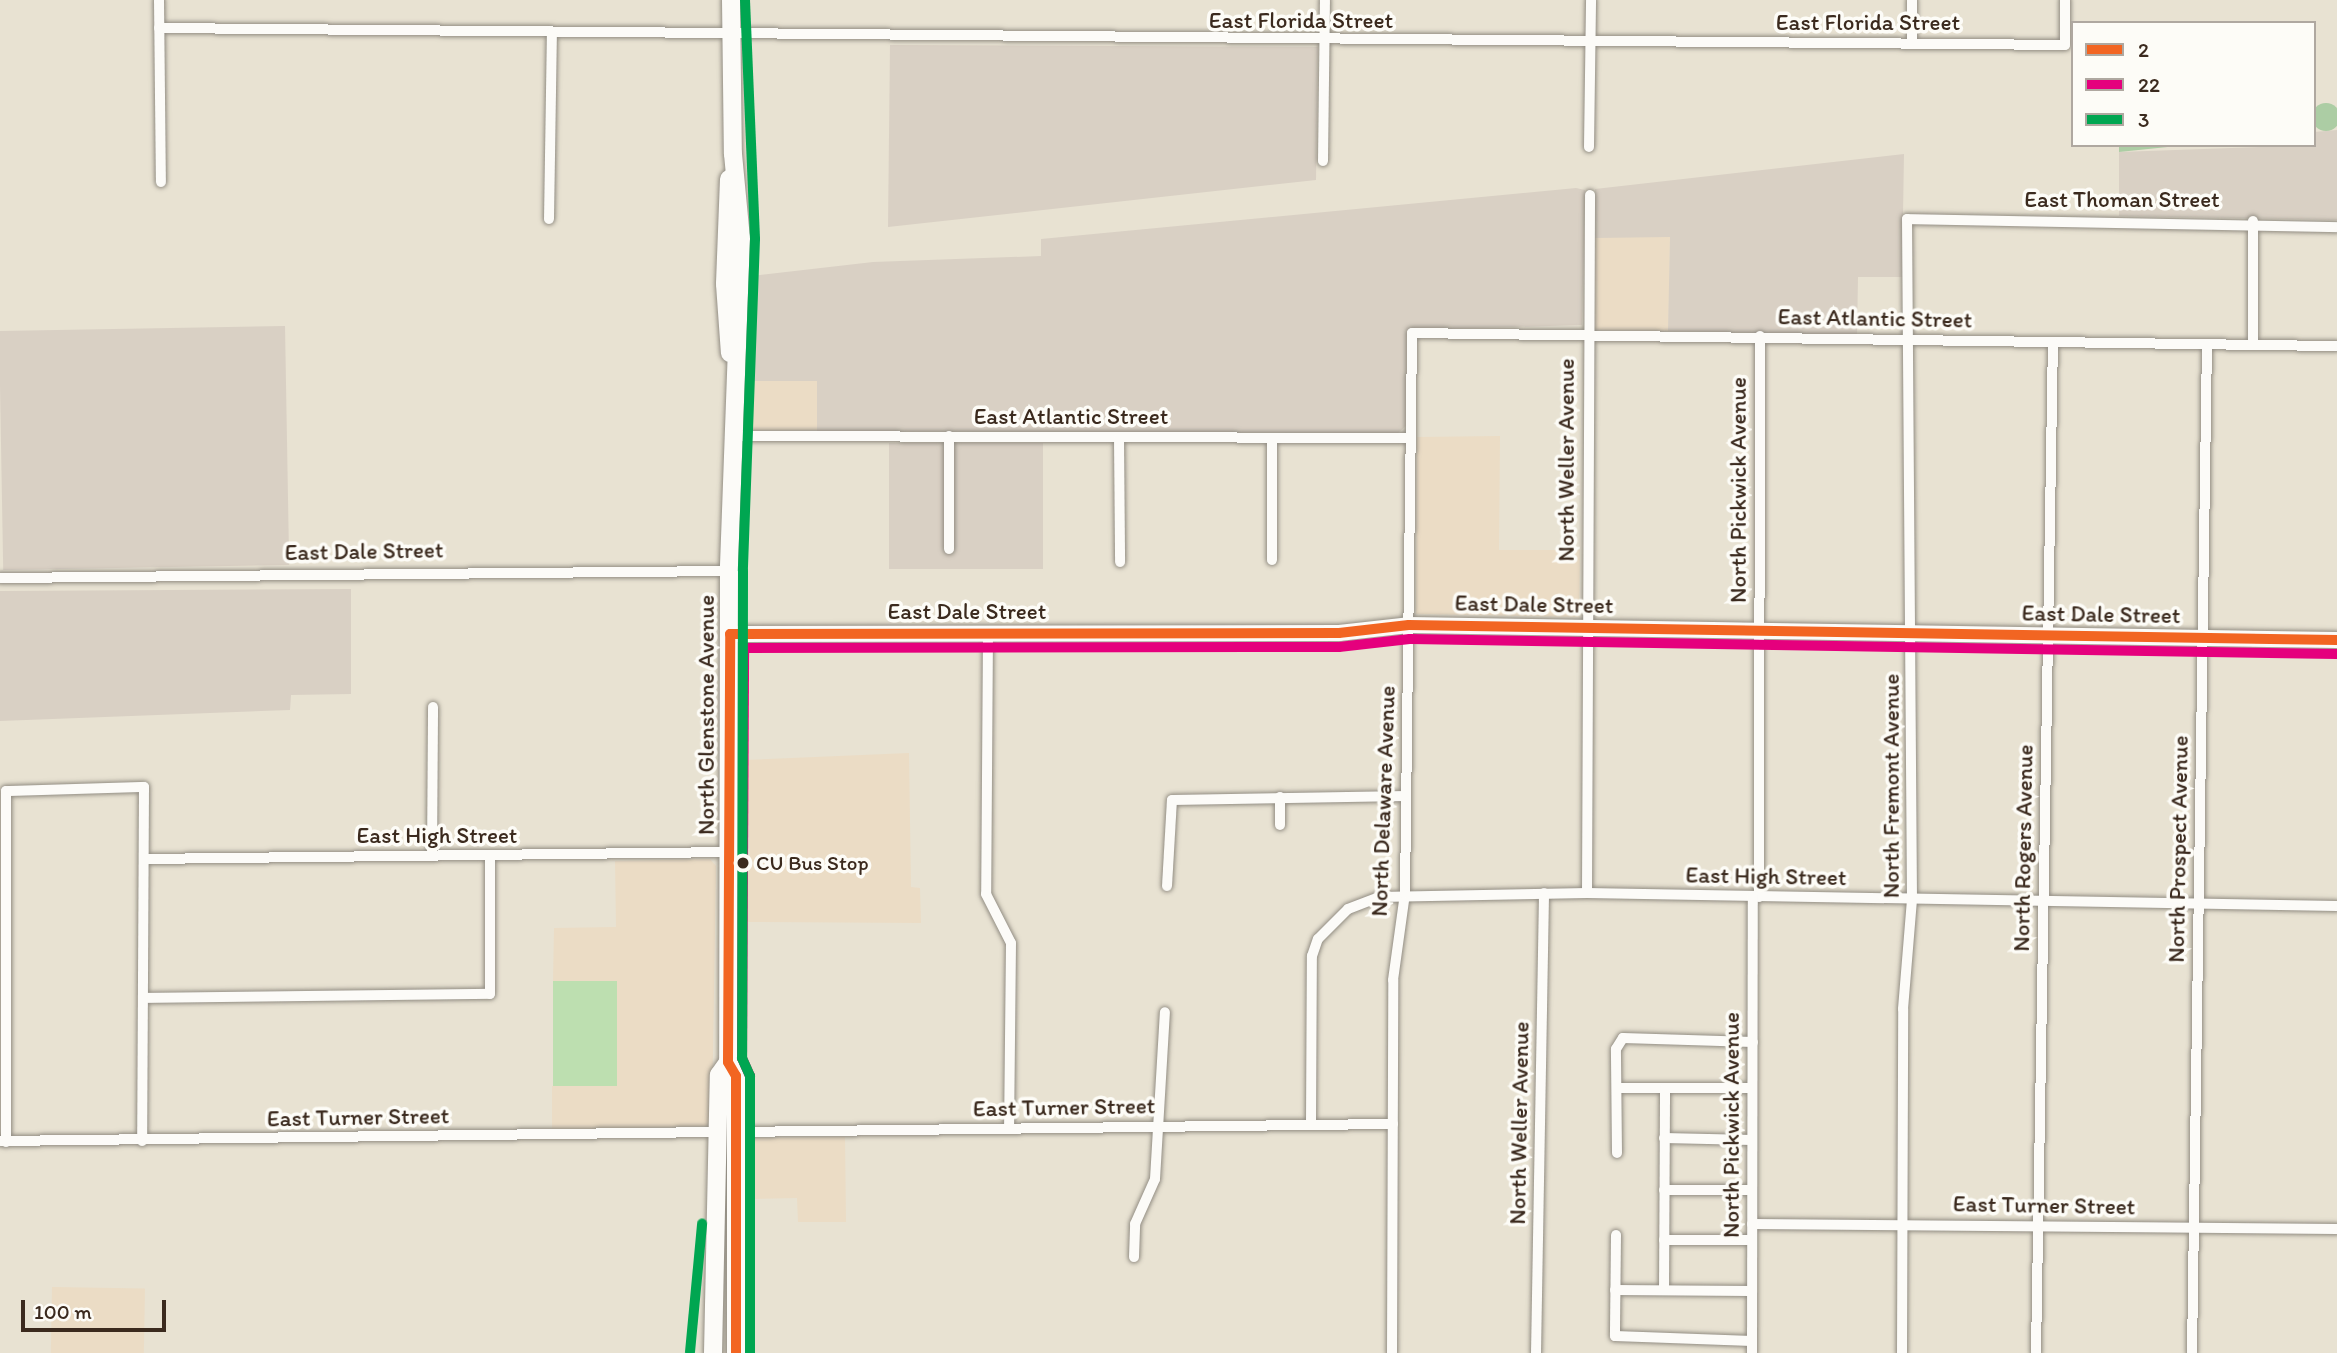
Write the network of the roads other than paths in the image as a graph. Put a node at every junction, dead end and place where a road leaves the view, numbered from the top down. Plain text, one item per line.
1 (159, 0) edge
2 (731, 0) edge
3 (1325, 0) edge
4 (1591, 0) edge
5 (1912, 0) edge
6 (2065, 0) edge
7 (159, 28) junction
8 (552, 33) junction
9 (731, 37) junction
10 (1325, 41) junction
11 (1591, 42) junction
12 (1912, 43) junction
13 (1589, 147) dead end
14 (1324, 161) dead end
15 (162, 182) dead end
16 (1590, 195) dead end
17 (549, 219) dead end
18 (1907, 219) joint
19 (2253, 221) junction
20 (2337, 227) edge
21 (1412, 333) joint
22 (1587, 334) junction
23 (1760, 336) junction
24 (1912, 340) junction
25 (2053, 343) junction
26 (2207, 345) junction
27 (2253, 345) junction
28 (2337, 346) edge
29 (730, 436) junction
30 (948, 436) junction
31 (1119, 438) junction
32 (1272, 438) junction
33 (1411, 438) junction
34 (949, 549) dead end
35 (1272, 560) dead end
36 (1119, 562) dead end
37 (729, 571) junction
38 (0, 578) edge
39 (1409, 625) junction
40 (1588, 627) junction
41 (1759, 632) junction
42 (988, 633) junction
43 (730, 634) junction
44 (1912, 634) junction
45 (2047, 636) junction
46 (2202, 638) junction
47 (2337, 640) edge
48 (433, 707) dead end
49 (1163, 792) dead end
50 (1406, 796) junction
51 (1280, 797) junction
52 (1172, 800) junction
53 (1280, 825) dead end
54 (730, 852) junction
55 (432, 856) junction
56 (490, 856) junction
57 (144, 859) junction
58 (1167, 887) dead end
59 (1405, 892) junction
60 (1587, 893) junction
61 (1544, 894) junction
62 (1756, 897) junction
63 (1912, 900) junction
64 (2043, 901) junction
65 (2199, 903) junction
66 (2337, 906) edge
67 (143, 998) junction
68 (1165, 1012) dead end
69 (1753, 1042) junction
70 (1617, 1088) junction
71 (1665, 1088) junction
72 (1752, 1088) junction
73 (1311, 1124) junction
74 (1393, 1124) junction
75 (1161, 1127) junction
76 (1009, 1129) junction
77 (726, 1132) junction
78 (1664, 1138) junction
79 (142, 1140) junction
80 (1752, 1140) junction
81 (3, 1141) edge
82 (1617, 1153) dead end
83 (1752, 1190) junction
84 (1664, 1191) junction
85 (1752, 1224) junction
86 (2039, 1225) junction
87 (1903, 1226) junction
88 (2194, 1228) junction
89 (2337, 1229) edge
90 (1616, 1235) dead end
91 (1664, 1240) junction
92 (1752, 1240) junction
93 (715, 1250) junction
94 (1134, 1257) dead end
95 (1615, 1290) junction
96 (1664, 1290) junction
97 (1751, 1291) junction
98 (1752, 1341) junction
99 (704, 1353) edge
100 (713, 1353) edge
101 (736, 1353) edge
102 (1392, 1353) edge
103 (1536, 1353) edge
104 (1752, 1353) edge
105 (1902, 1353) edge
106 (2036, 1353) edge
107 (2192, 1353) edge

1 - 7 street
2 - 9 main road, North Glenstone Avenue
3 - 10 street
4 - 11 street
5 - 12 street
6 - 12 street, East Florida Street
7 - 8 street, East Florida Street
7 - 15 street
8 - 9 street, East Florida Street
8 - 17 street
9 - 10 street, East Florida Street
9 - 29 main road, North Glenstone Avenue
10 - 11 street, East Florida Street
10 - 14 street
11 - 12 street, East Florida Street
11 - 13 street
16 - 22 street, North Weller Avenue
18 - 19 street, East Thoman Street
18 - 24 street, North Fremont Avenue
19 - 20 street, East Thoman Street
19 - 27 street
21 - 22 street, East Atlantic Street
21 - 33 street, North Delaware Avenue
22 - 23 street, East Atlantic Street
22 - 40 street, North Weller Avenue
23 - 24 street, East Atlantic Street
23 - 41 street, North Pickwick Avenue
24 - 25 street, East Atlantic Street
24 - 44 street, North Fremont Avenue
25 - 26 street, East Atlantic Street
25 - 45 street, North Rogers Avenue
26 - 27 street, East Atlantic Street
26 - 46 street, North Prospect Avenue
27 - 28 street, East Atlantic Street
29 - 30 street, East Atlantic Street
29 - 37 main road, North Glenstone Avenue
30 - 31 street, East Atlantic Street
30 - 34 street
31 - 32 street, East Atlantic Street
31 - 36 street
32 - 33 street, East Atlantic Street
32 - 35 street
33 - 39 street, North Delaware Avenue
37 - 38 street, East Dale Street
37 - 43 main road, North Glenstone Avenue
39 - 40 street, East Dale Street
39 - 42 street, East Dale Street
39 - 50 street, North Delaware Avenue
40 - 41 street, East Dale Street
40 - 60 street, North Weller Avenue
41 - 44 street, East Dale Street
41 - 62 street, North Pickwick Avenue
42 - 43 street, East Dale Street
42 - 76 street
43 - 54 main road, North Glenstone Avenue
44 - 45 street, East Dale Street
44 - 63 street, North Fremont Avenue
45 - 46 street, East Dale Street
45 - 64 street, North Rogers Avenue
46 - 47 street, East Dale Street
46 - 65 street, North Prospect Avenue
48 - 55 street
49 - 52 street
50 - 51 street
50 - 59 street, North Delaware Avenue
51 - 52 street
51 - 53 street
52 - 58 street
54 - 56 street, East High Street
54 - 77 main road, North Glenstone Avenue
55 - 56 street, East High Street
55 - 57 street, East High Street
56 - 67 street
57 - 67 street
57 - 81 street
59 - 61 street, East High Street
59 - 73 street, East High Street
59 - 74 street, North Delaware Avenue
60 - 61 street, East High Street
60 - 62 street, East High Street
61 - 103 street, North Weller Avenue
62 - 63 street, East High Street
62 - 69 street, North Pickwick Avenue
63 - 64 street, East High Street
63 - 87 street, North Fremont Avenue
64 - 65 street, East High Street
64 - 86 street, North Rogers Avenue
65 - 66 street, East High Street
65 - 88 street, North Prospect Avenue
67 - 79 street
68 - 75 street
69 - 70 street
69 - 72 street, North Pickwick Avenue
70 - 71 street
70 - 82 street
71 - 72 street
71 - 78 street
72 - 80 street, North Pickwick Avenue
73 - 74 street, East Turner Street
73 - 75 street, East Turner Street
74 - 102 street, North Delaware Avenue
75 - 76 street, East Turner Street
75 - 94 street
76 - 77 street, East Turner Street
77 - 79 street, East Turner Street
77 - 93 main road, North Glenstone Avenue
77 - 101 main road
78 - 80 street
78 - 84 street
79 - 81 street, East Turner Street
80 - 83 street, North Pickwick Avenue
83 - 84 street
83 - 85 street, North Pickwick Avenue
84 - 91 street
85 - 87 street, East Turner Street
85 - 92 street, North Pickwick Avenue
86 - 87 street, East Turner Street
86 - 88 street, East Turner Street
86 - 106 street, North Rogers Avenue
87 - 105 street, North Fremont Avenue
88 - 89 street, East Turner Street
88 - 107 street, North Prospect Avenue
90 - 95 street
91 - 92 street
91 - 96 street
92 - 97 street, North Pickwick Avenue
93 - 99 main road
93 - 100 main road, North Glenstone Avenue
95 - 96 street
95 - 98 street
96 - 97 street
97 - 98 street, North Pickwick Avenue
98 - 104 street, North Pickwick Avenue

